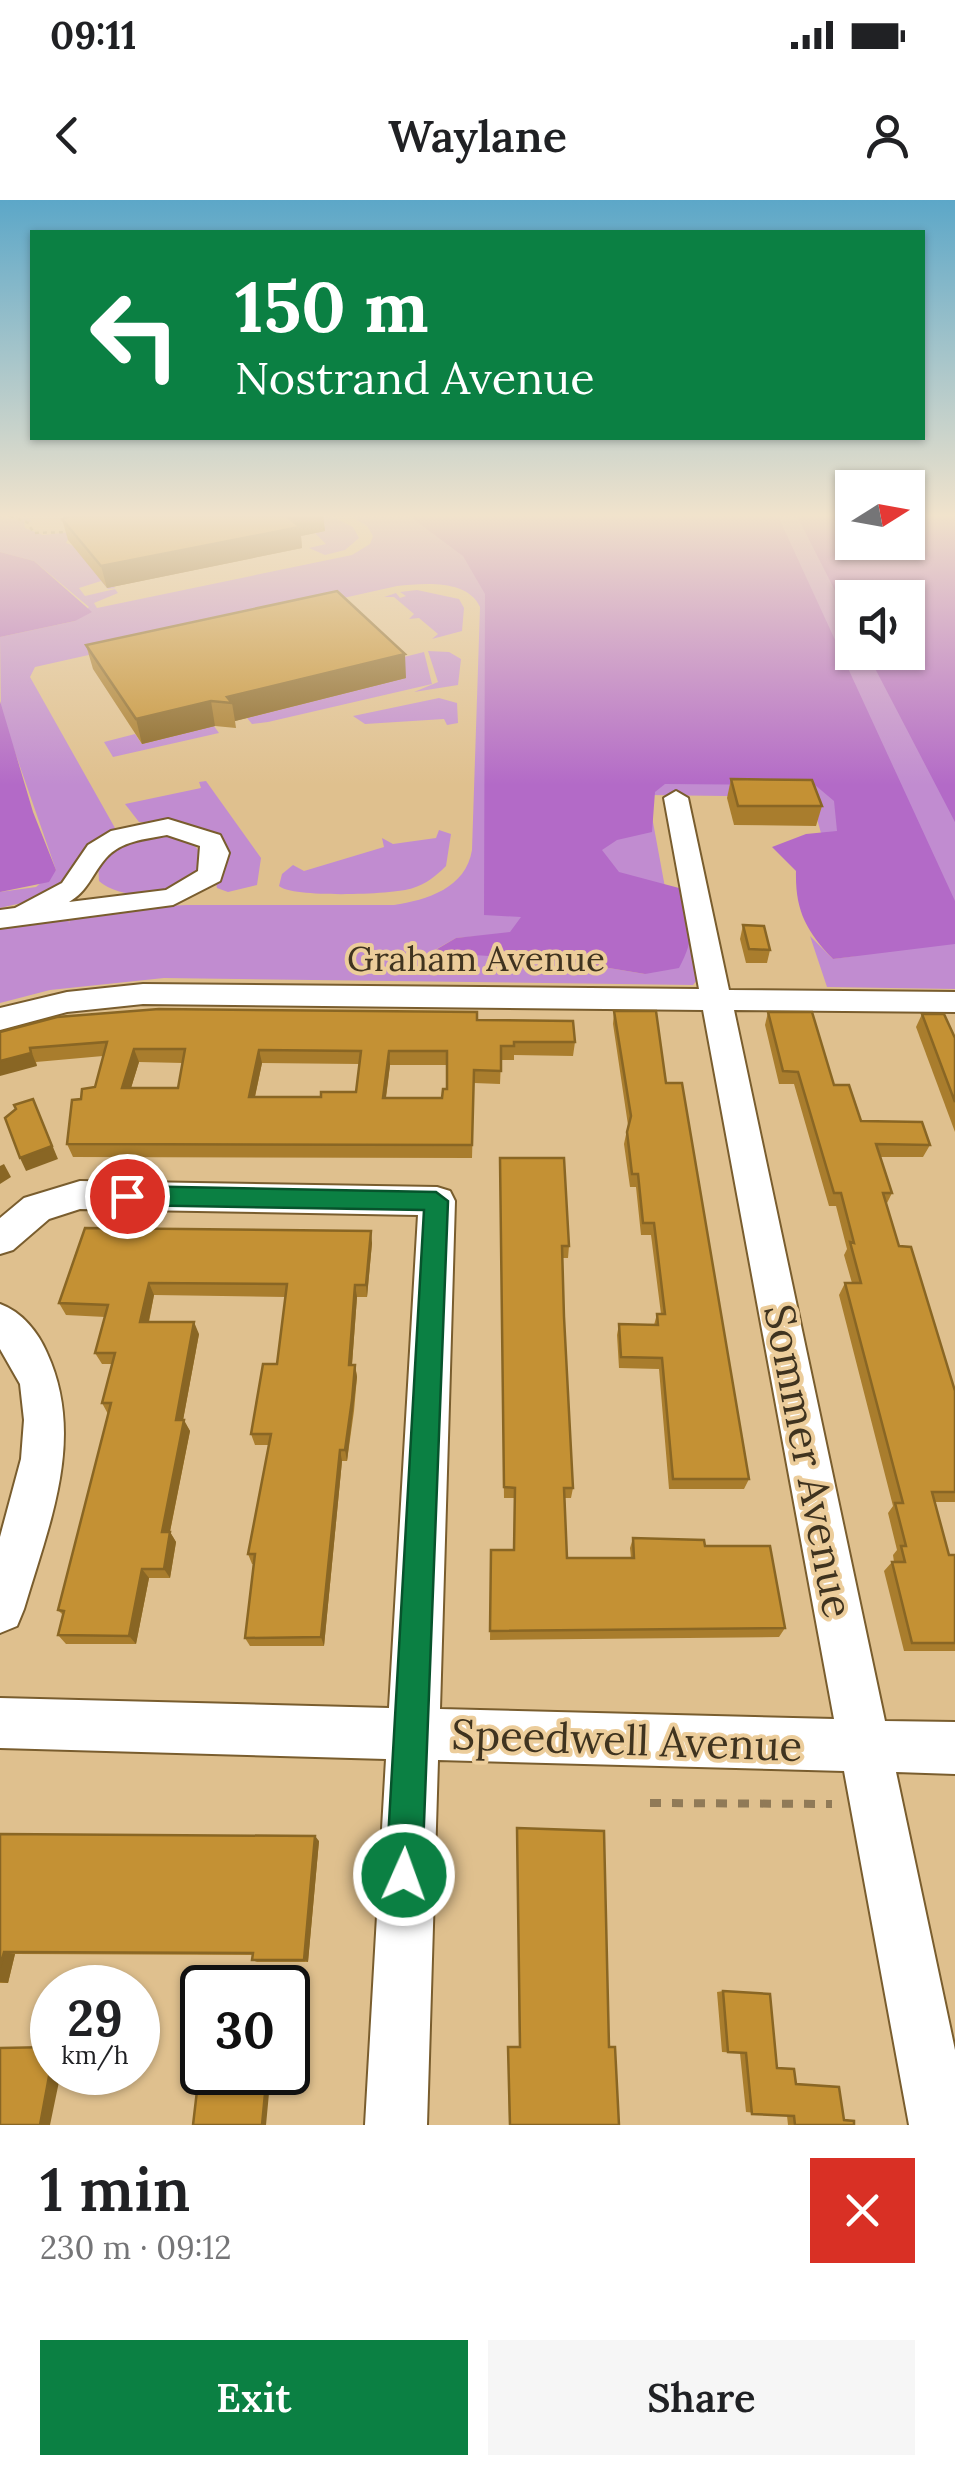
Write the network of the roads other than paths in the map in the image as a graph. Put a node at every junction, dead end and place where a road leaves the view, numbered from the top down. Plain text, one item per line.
1 (676, 798) dead end
2 (13, 916) edge
3 (716, 997) junction
4 (955, 1002) edge
5 (0, 1019) edge
6 (0, 1239) edge
7 (0, 1321) edge
8 (0, 1609) edge
9 (0, 1723) edge
10 (410, 1733) junction
11 (866, 1748) junction
12 (955, 1748) edge
13 (396, 2125) edge
14 (940, 2125) edge

1 - 3 street, Sommer Avenue
2 - 2 street
3 - 4 street, Graham Avenue
3 - 5 street, Graham Avenue
3 - 11 street, Sommer Avenue
6 - 10 street
7 - 8 street
9 - 10 street, Speedwell Avenue
10 - 11 street, Speedwell Avenue
10 - 13 street
11 - 12 street, Speedwell Avenue
11 - 14 street, Sommer Avenue

